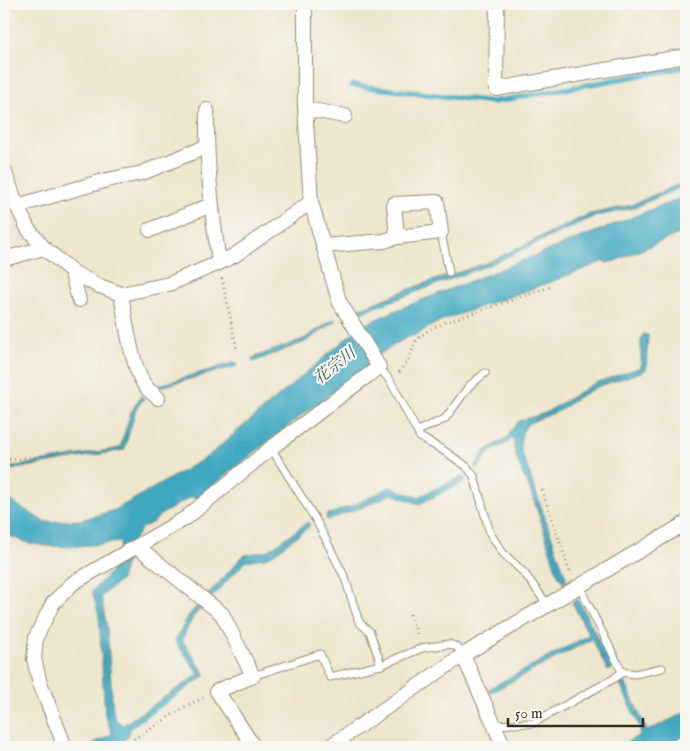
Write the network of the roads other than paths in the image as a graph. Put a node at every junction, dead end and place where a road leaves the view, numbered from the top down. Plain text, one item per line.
1 (304, 4) edge
2 (497, 4) edge
3 (686, 56) edge
4 (306, 109) junction
5 (207, 110) dead end
6 (345, 116) dead end
7 (206, 148) junction
8 (4, 170) edge
9 (311, 202) junction
10 (211, 205) junction
11 (17, 206) junction
12 (150, 230) dead end
13 (441, 232) junction
14 (397, 237) junction
15 (323, 246) junction
16 (44, 248) junction
17 (4, 259) edge
18 (219, 263) junction
19 (71, 270) junction
20 (449, 272) dead end
21 (121, 294) junction
22 (79, 300) dead end
23 (379, 367) junction
24 (485, 373) dead end
25 (158, 398) dead end
26 (417, 430) junction
27 (271, 448) junction
28 (686, 523) edge
29 (138, 547) junction
30 (579, 586) junction
31 (547, 604) junction
32 (463, 655) junction
33 (381, 665) junction
34 (662, 668) dead end
35 (622, 672) junction
36 (253, 676) junction
37 (494, 725) junction
38 (686, 742) edge
39 (334, 746) edge
40 (64, 747) edge
41 (254, 747) edge
42 (504, 747) edge
43 (676, 747) edge

1 - 4 street
2 - 3 street
4 - 6 street
4 - 9 street
5 - 7 street
7 - 10 street
7 - 11 street
8 - 11 street
9 - 15 street
9 - 18 street
10 - 12 street
10 - 18 street
11 - 16 street
13 - 14 street
13 - 14 street
13 - 20 lane
14 - 15 street
15 - 23 street
16 - 17 street
16 - 19 street
18 - 21 street
19 - 21 street
19 - 22 street
21 - 25 street
23 - 26 lane
23 - 27 street
24 - 26 lane
26 - 31 lane
27 - 29 street
27 - 33 lane
28 - 30 street
29 - 36 street
29 - 40 street
30 - 31 street
30 - 35 lane
31 - 32 street
32 - 33 lane
32 - 37 street
32 - 39 street
33 - 36 lane
34 - 35 lane
35 - 37 lane
36 - 41 street
37 - 42 street
38 - 43 street

